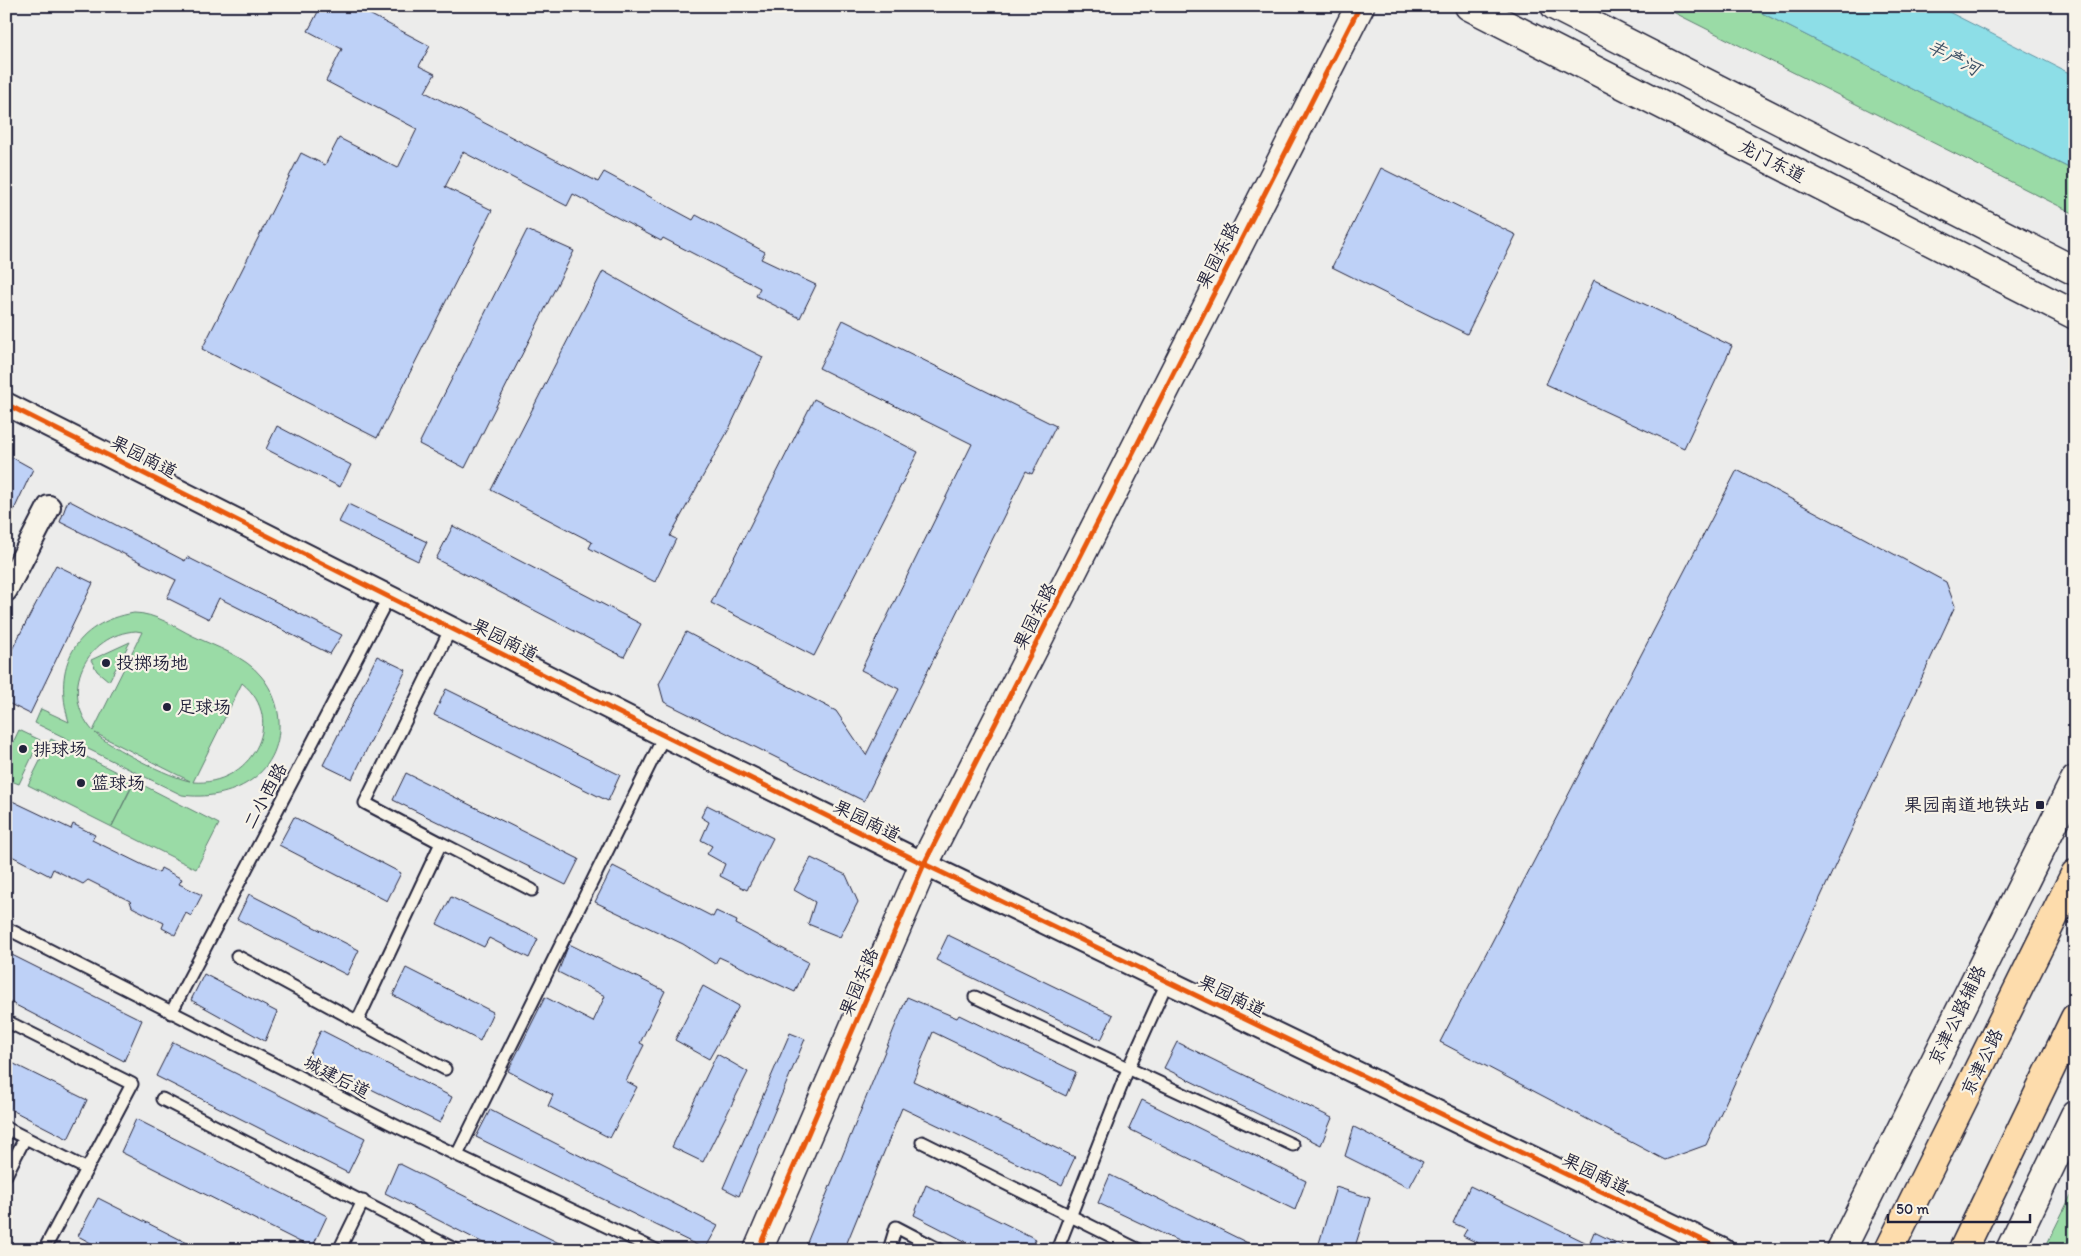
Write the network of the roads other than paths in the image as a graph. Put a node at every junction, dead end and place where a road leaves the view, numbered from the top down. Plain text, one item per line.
1 (1360, 6) edge
2 (1372, 6) edge
3 (1469, 6) edge
4 (1555, 6) edge
5 (2075, 271) edge
6 (2075, 315) edge
7 (6, 404) edge
8 (6, 417) edge
9 (49, 507) dead end
10 (6, 590) edge
11 (386, 601) junction
12 (449, 632) junction
13 (662, 739) junction
14 (2075, 780) edge
15 (441, 843) junction
16 (928, 870) junction
17 (2075, 874) edge
18 (532, 890) dead end
19 (6, 928) edge
20 (237, 956) dead end
21 (1166, 985) junction
22 (976, 997) dead end
23 (171, 1012) junction
24 (2075, 1018) edge
25 (6, 1021) edge
26 (357, 1022) junction
27 (445, 1069) dead end
28 (1128, 1069) junction
29 (162, 1099) dead end
30 (2075, 1116) edge
31 (6, 1128) edge
32 (25, 1138) junction
33 (922, 1142) dead end
34 (1293, 1145) dead end
35 (456, 1155) junction
36 (87, 1169) junction
37 (6, 1175) edge
38 (363, 1201) junction
39 (1070, 1216) junction
40 (44, 1250) edge
41 (339, 1250) edge
42 (456, 1250) edge
43 (656, 1250) edge
44 (758, 1250) edge
45 (771, 1250) edge
46 (890, 1250) edge
47 (940, 1250) edge
48 (1057, 1250) edge
49 (1139, 1250) edge
50 (1700, 1250) edge
51 (1722, 1250) edge
52 (1841, 1250) edge
53 (1889, 1250) edge
54 (1963, 1250) edge
55 (2010, 1250) edge

1 - 16 street, 果园东路
2 - 16 street, 果园东路
3 - 6 street, 龙门东道
4 - 5 street
7 - 11 street, 果园南道
8 - 11 street, 果园南道
9 - 10 street
11 - 12 street, 果园南道
11 - 23 lane, 二小西路
12 - 13 street, 果园南道
12 - 15 lane
13 - 16 street, 果园南道
13 - 35 lane
14 - 52 street, 京津公路辅路
15 - 18 lane
15 - 26 lane
16 - 21 street, 果园南道
16 - 44 street, 果园东路
16 - 45 street, 果园东路
17 - 53 highway, 京津公路
19 - 23 lane, 城建后道
20 - 26 lane
21 - 28 lane
21 - 50 street, 果园南道
21 - 51 street, 果园南道
22 - 28 lane
23 - 35 lane, 城建后道
24 - 54 highway
25 - 36 lane
26 - 27 lane
28 - 34 lane
28 - 39 lane
29 - 38 lane
30 - 55 street
31 - 32 lane
32 - 36 lane
32 - 37 lane
33 - 39 lane
35 - 43 lane, 城建后道
36 - 40 lane
38 - 41 lane
38 - 42 lane
39 - 48 lane
39 - 49 lane
46 - 47 lane

